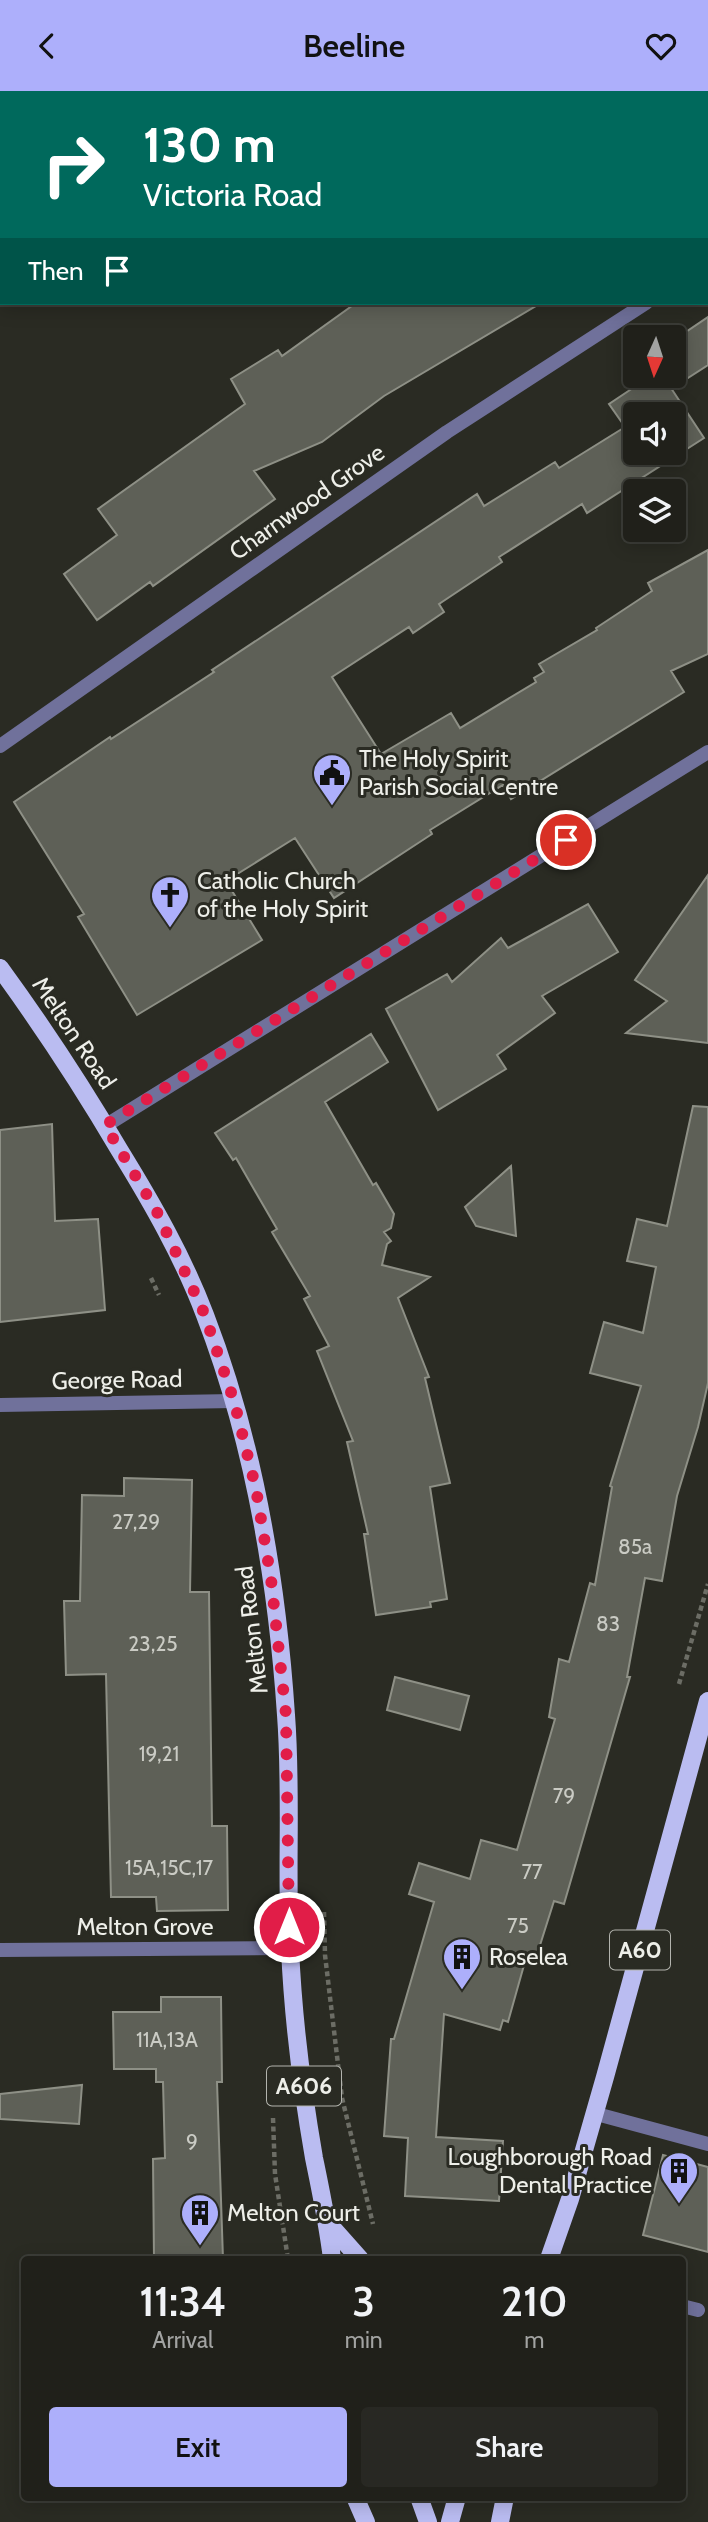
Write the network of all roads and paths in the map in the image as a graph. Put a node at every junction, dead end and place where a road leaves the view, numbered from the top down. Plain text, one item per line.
1 (643, 305) edge
2 (0, 746) edge
3 (708, 752) edge
4 (0, 968) edge
5 (105, 1125) junction
6 (149, 1272) dead end
7 (160, 1297) dead end
8 (234, 1401) junction
9 (0, 1405) edge
10 (708, 1701) edge
11 (290, 1948) junction
12 (0, 1950) edge
13 (272, 2107) dead end
14 (593, 2113) junction
15 (708, 2144) edge
16 (570, 2199) junction
17 (328, 2223) junction
18 (288, 2256) edge
19 (332, 2256) edge
20 (340, 2256) edge
21 (357, 2256) edge
22 (550, 2256) edge
23 (560, 2256) edge
24 (686, 2307) edge
25 (698, 2310) dead end
26 (356, 2501) edge
27 (357, 2501) edge
28 (420, 2501) edge
29 (456, 2501) edge
30 (504, 2501) edge
31 (356, 2522) edge
32 (366, 2522) edge
33 (428, 2522) edge
34 (450, 2522) edge
35 (500, 2522) edge

1 - 2 street, Charnwood Grove
3 - 5 street
4 - 5 main road, Melton Road / A606
5 - 8 main road, Melton Road / A606
6 - 7 path
8 - 9 street, George Road
8 - 11 main road, Melton Road / A606
10 - 14 main road, A60
11 - 12 street, Melton Grove
11 - 17 main road, Melton Road / A606
13 - 18 path
14 - 15 street
14 - 16 main road, A60
16 - 22 main road, A60
16 - 23 main road, A60
17 - 19 main road, Melton Road / A606
17 - 20 main road, Melton Road / A606
17 - 21 main road
24 - 25 street
26 - 31 main road
27 - 32 main road
28 - 33 main road
29 - 34 main road
30 - 35 main road

